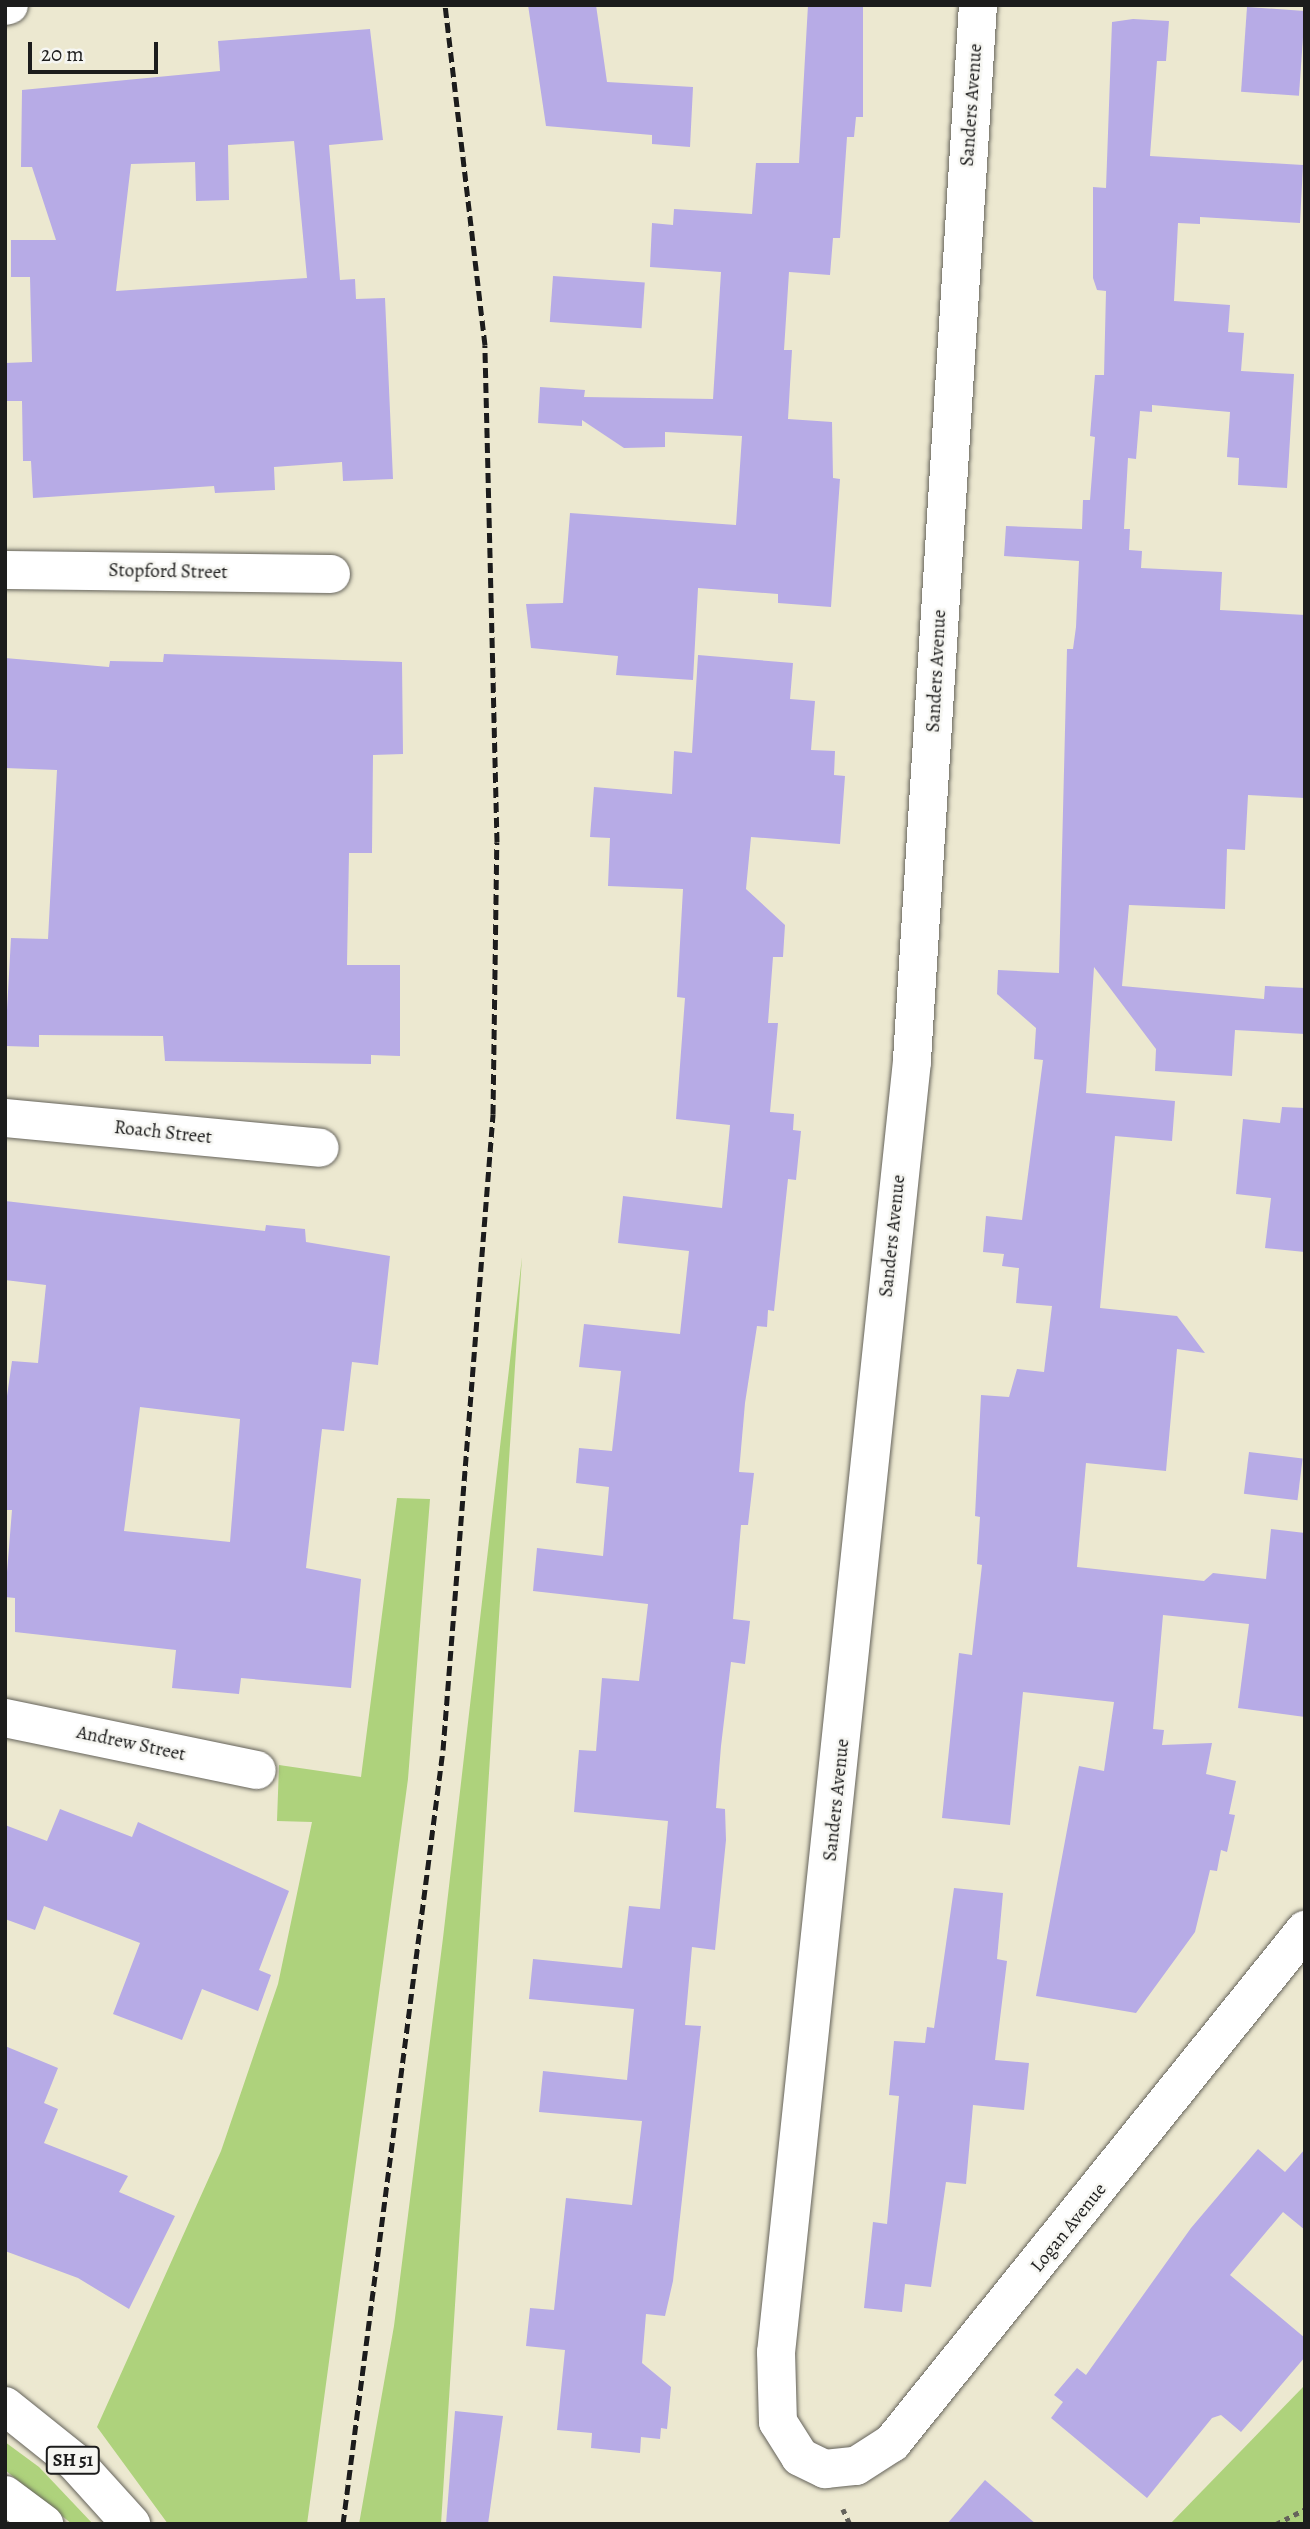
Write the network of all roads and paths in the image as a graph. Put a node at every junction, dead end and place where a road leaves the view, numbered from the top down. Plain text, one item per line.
1 (978, 5) edge
2 (5, 570) edge
3 (331, 574) dead end
4 (5, 1118) edge
5 (320, 1148) dead end
6 (5, 1718) edge
7 (257, 1770) dead end
8 (1305, 1930) edge
9 (6, 2404) edge
10 (800, 2457) joint
11 (5, 2495) edge
12 (1305, 2510) edge
13 (44, 2524) edge
14 (131, 2524) edge
15 (1276, 2524) edge

1 - 10 main road, Sanders Avenue
2 - 3 main road, Stopford Street
4 - 5 main road, Roach Street
6 - 7 main road, Andrew Street
8 - 10 main road, Logan Avenue
9 - 14 main road, SH 51
11 - 13 main road
12 - 15 path

